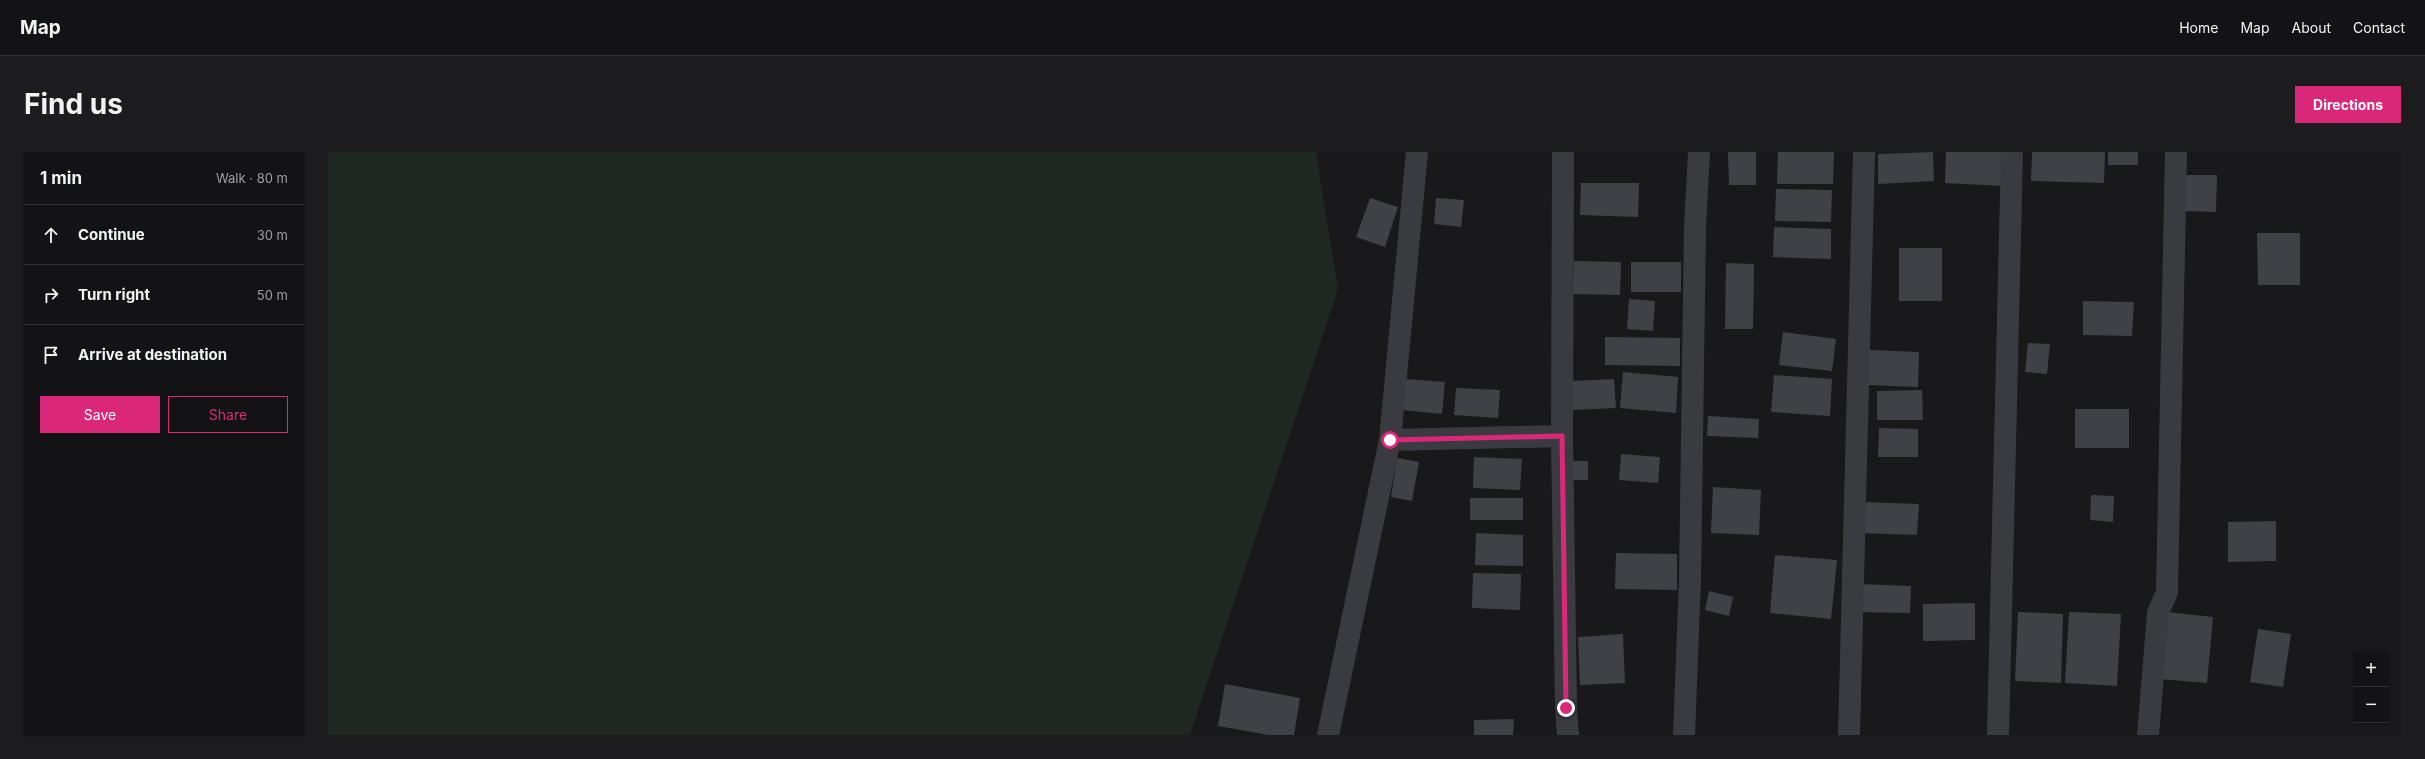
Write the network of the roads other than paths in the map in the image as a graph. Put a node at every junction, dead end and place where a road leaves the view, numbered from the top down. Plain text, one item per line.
1 (1417, 152) edge
2 (1563, 152) edge
3 (1699, 152) edge
4 (1864, 152) edge
5 (2012, 152) edge
6 (2176, 152) edge
7 (1562, 436) junction
8 (1390, 440) junction
9 (1328, 735) edge
10 (1568, 735) edge
11 (1684, 735) edge
12 (1849, 735) edge
13 (1998, 735) edge
14 (2148, 735) edge

1 - 8 street
2 - 7 street
3 - 11 street
4 - 12 street
5 - 13 street
6 - 14 street
7 - 8 street
7 - 10 street
8 - 9 street

